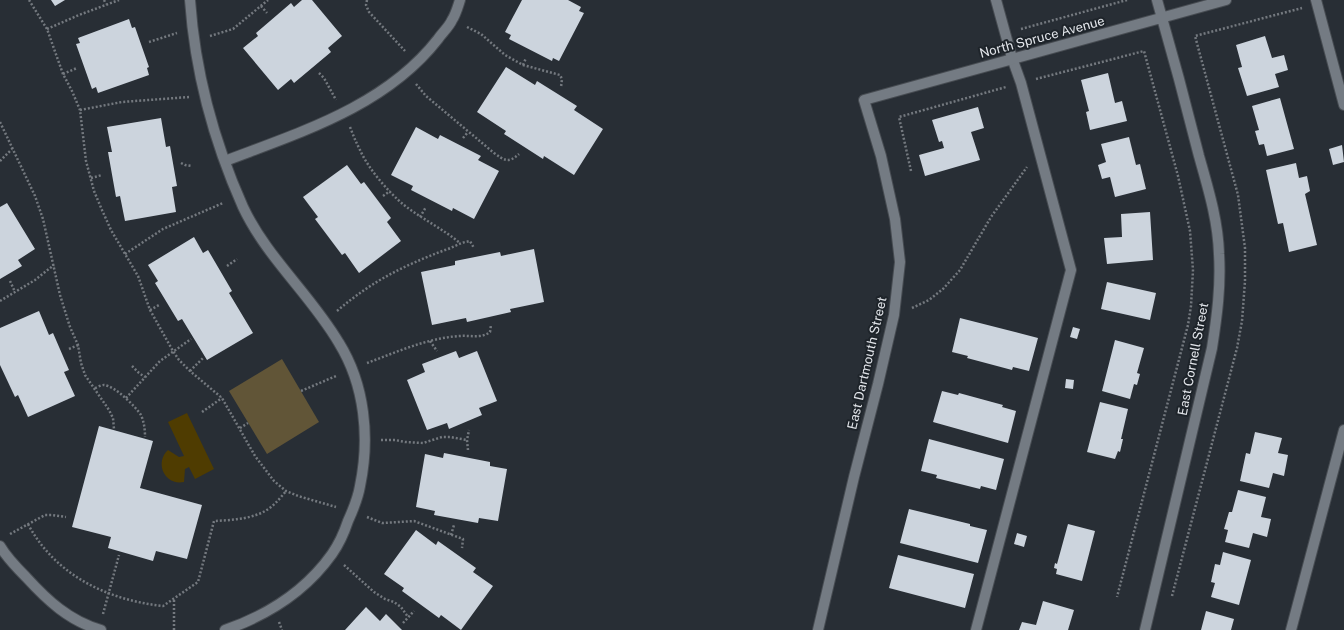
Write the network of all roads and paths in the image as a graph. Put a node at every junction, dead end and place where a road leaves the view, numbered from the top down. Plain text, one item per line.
1 (29, 0) edge
2 (104, 0) edge
3 (119, 0) edge
4 (190, 0) edge
5 (268, 0) edge
6 (367, 0) edge
7 (460, 0) edge
8 (996, 0) edge
9 (1127, 0) edge
10 (1157, 0) edge
11 (1226, 0) edge
12 (1316, 0) edge
13 (106, 4) junction
14 (261, 6) junction
15 (267, 14) dead end
16 (1162, 18) junction
17 (452, 20) junction
18 (193, 27) junction
19 (47, 29) junction
20 (1005, 33) junction
21 (194, 40) junction
22 (149, 42) dead end
23 (526, 58) dead end
24 (1012, 58) junction
25 (417, 63) junction
26 (523, 66) junction
27 (77, 68) dead end
28 (406, 72) junction
29 (319, 73) dead end
30 (63, 74) junction
31 (1021, 83) junction
32 (561, 87) dead end
33 (204, 95) junction
34 (864, 100) joint
35 (1344, 105) edge
36 (80, 110) junction
37 (343, 113) junction
38 (0, 122) edge
39 (468, 132) junction
40 (463, 138) dead end
41 (12, 149) junction
42 (519, 154) dead end
43 (1040, 155) junction
44 (0, 161) edge
45 (225, 162) junction
46 (181, 163) dead end
47 (192, 166) dead end
48 (911, 171) dead end
49 (102, 175) dead end
50 (91, 178) junction
51 (390, 191) junction
52 (239, 196) junction
53 (383, 196) dead end
54 (426, 207) dead end
55 (420, 217) junction
56 (460, 243) junction
57 (474, 248) dead end
58 (125, 254) junction
59 (237, 259) dead end
60 (54, 265) junction
61 (227, 266) dead end
62 (10, 281) dead end
63 (15, 292) junction
64 (0, 301) edge
65 (159, 305) dead end
66 (150, 310) junction
67 (894, 315) junction
68 (325, 322) junction
69 (491, 325) dead end
70 (191, 339) dead end
71 (430, 340) junction
72 (78, 345) junction
73 (69, 349) dead end
74 (173, 351) junction
75 (437, 351) dead end
76 (203, 358) dead end
77 (132, 366) dead end
78 (353, 369) junction
79 (190, 371) junction
80 (145, 377) junction
81 (95, 388) junction
82 (301, 391) dead end
83 (126, 398) junction
84 (222, 398) junction
85 (202, 412) dead end
86 (248, 423) dead end
87 (240, 428) junction
88 (114, 429) dead end
89 (469, 430) dead end
90 (1344, 430) edge
91 (145, 437) dead end
92 (467, 440) junction
93 (365, 441) junction
94 (468, 450) dead end
95 (286, 491) junction
96 (352, 511) junction
97 (66, 517) dead end
98 (28, 524) junction
99 (454, 525) dead end
100 (451, 534) junction
101 (3, 542) edge
102 (462, 548) dead end
103 (332, 554) junction
104 (119, 555) dead end
105 (108, 594) junction
106 (1117, 597) dead end
107 (174, 599) junction
108 (414, 611) dead end
109 (408, 617) junction
110 (403, 623) dead end
111 (82, 627) edge
112 (100, 630) edge
113 (174, 630) edge
114 (225, 630) edge
115 (818, 630) edge
116 (976, 630) edge
117 (1145, 630) edge
118 (1291, 630) edge

1 - 19 path
2 - 13 path
3 - 13 path
4 - 18 street
5 - 14 path
6 - 25 path
7 - 17 street
8 - 20 street
9 - 20 path
10 - 16 street, East Cornell Street
11 - 16 street, North Spruce Avenue
12 - 35 street
13 - 19 path
14 - 15 path
14 - 21 path
16 - 24 street, North Spruce Avenue
16 - 117 street, East Cornell Street
17 - 25 street
17 - 26 path
18 - 21 street
18 - 22 path
19 - 30 path
20 - 24 street
21 - 33 street
23 - 26 path
24 - 31 street
24 - 34 street, North Spruce Avenue
25 - 28 street
26 - 32 path
27 - 30 path
28 - 37 street
28 - 39 path
29 - 37 path
30 - 36 path
31 - 43 street
31 - 48 path
31 - 106 path
33 - 36 path
33 - 45 street
34 - 67 street, East Dartmouth Street
36 - 50 path
37 - 45 street
37 - 51 path
38 - 41 path
39 - 40 path
39 - 42 path
41 - 44 path
41 - 60 path
43 - 67 path
43 - 116 street
45 - 52 street
46 - 47 path
49 - 50 path
50 - 58 path
51 - 53 path
51 - 55 path
52 - 58 path
52 - 68 street
54 - 55 path
55 - 56 path
56 - 57 path
56 - 68 path
58 - 66 path
59 - 61 path
60 - 63 path
60 - 72 path
62 - 63 path
63 - 64 path
65 - 66 path
66 - 74 path
67 - 115 street, East Dartmouth Street
68 - 78 street
69 - 71 path
70 - 74 path
71 - 75 path
71 - 78 path
72 - 73 path
72 - 81 path
74 - 79 path
74 - 80 path
76 - 79 path
77 - 80 path
78 - 82 path
78 - 93 street
79 - 84 path
80 - 83 path
81 - 83 path
81 - 88 path
83 - 91 path
84 - 85 path
84 - 87 path
86 - 87 path
87 - 95 path
89 - 92 path
90 - 118 street
92 - 93 path
92 - 94 path
93 - 96 street
95 - 96 path
95 - 107 path
96 - 100 path
96 - 103 street
97 - 98 path
98 - 101 path
98 - 105 path
99 - 100 path
100 - 102 path
101 - 111 street
103 - 109 path
103 - 114 street
104 - 105 path
105 - 107 path
105 - 112 path
107 - 113 path
108 - 109 path
109 - 110 path
111 - 112 street

